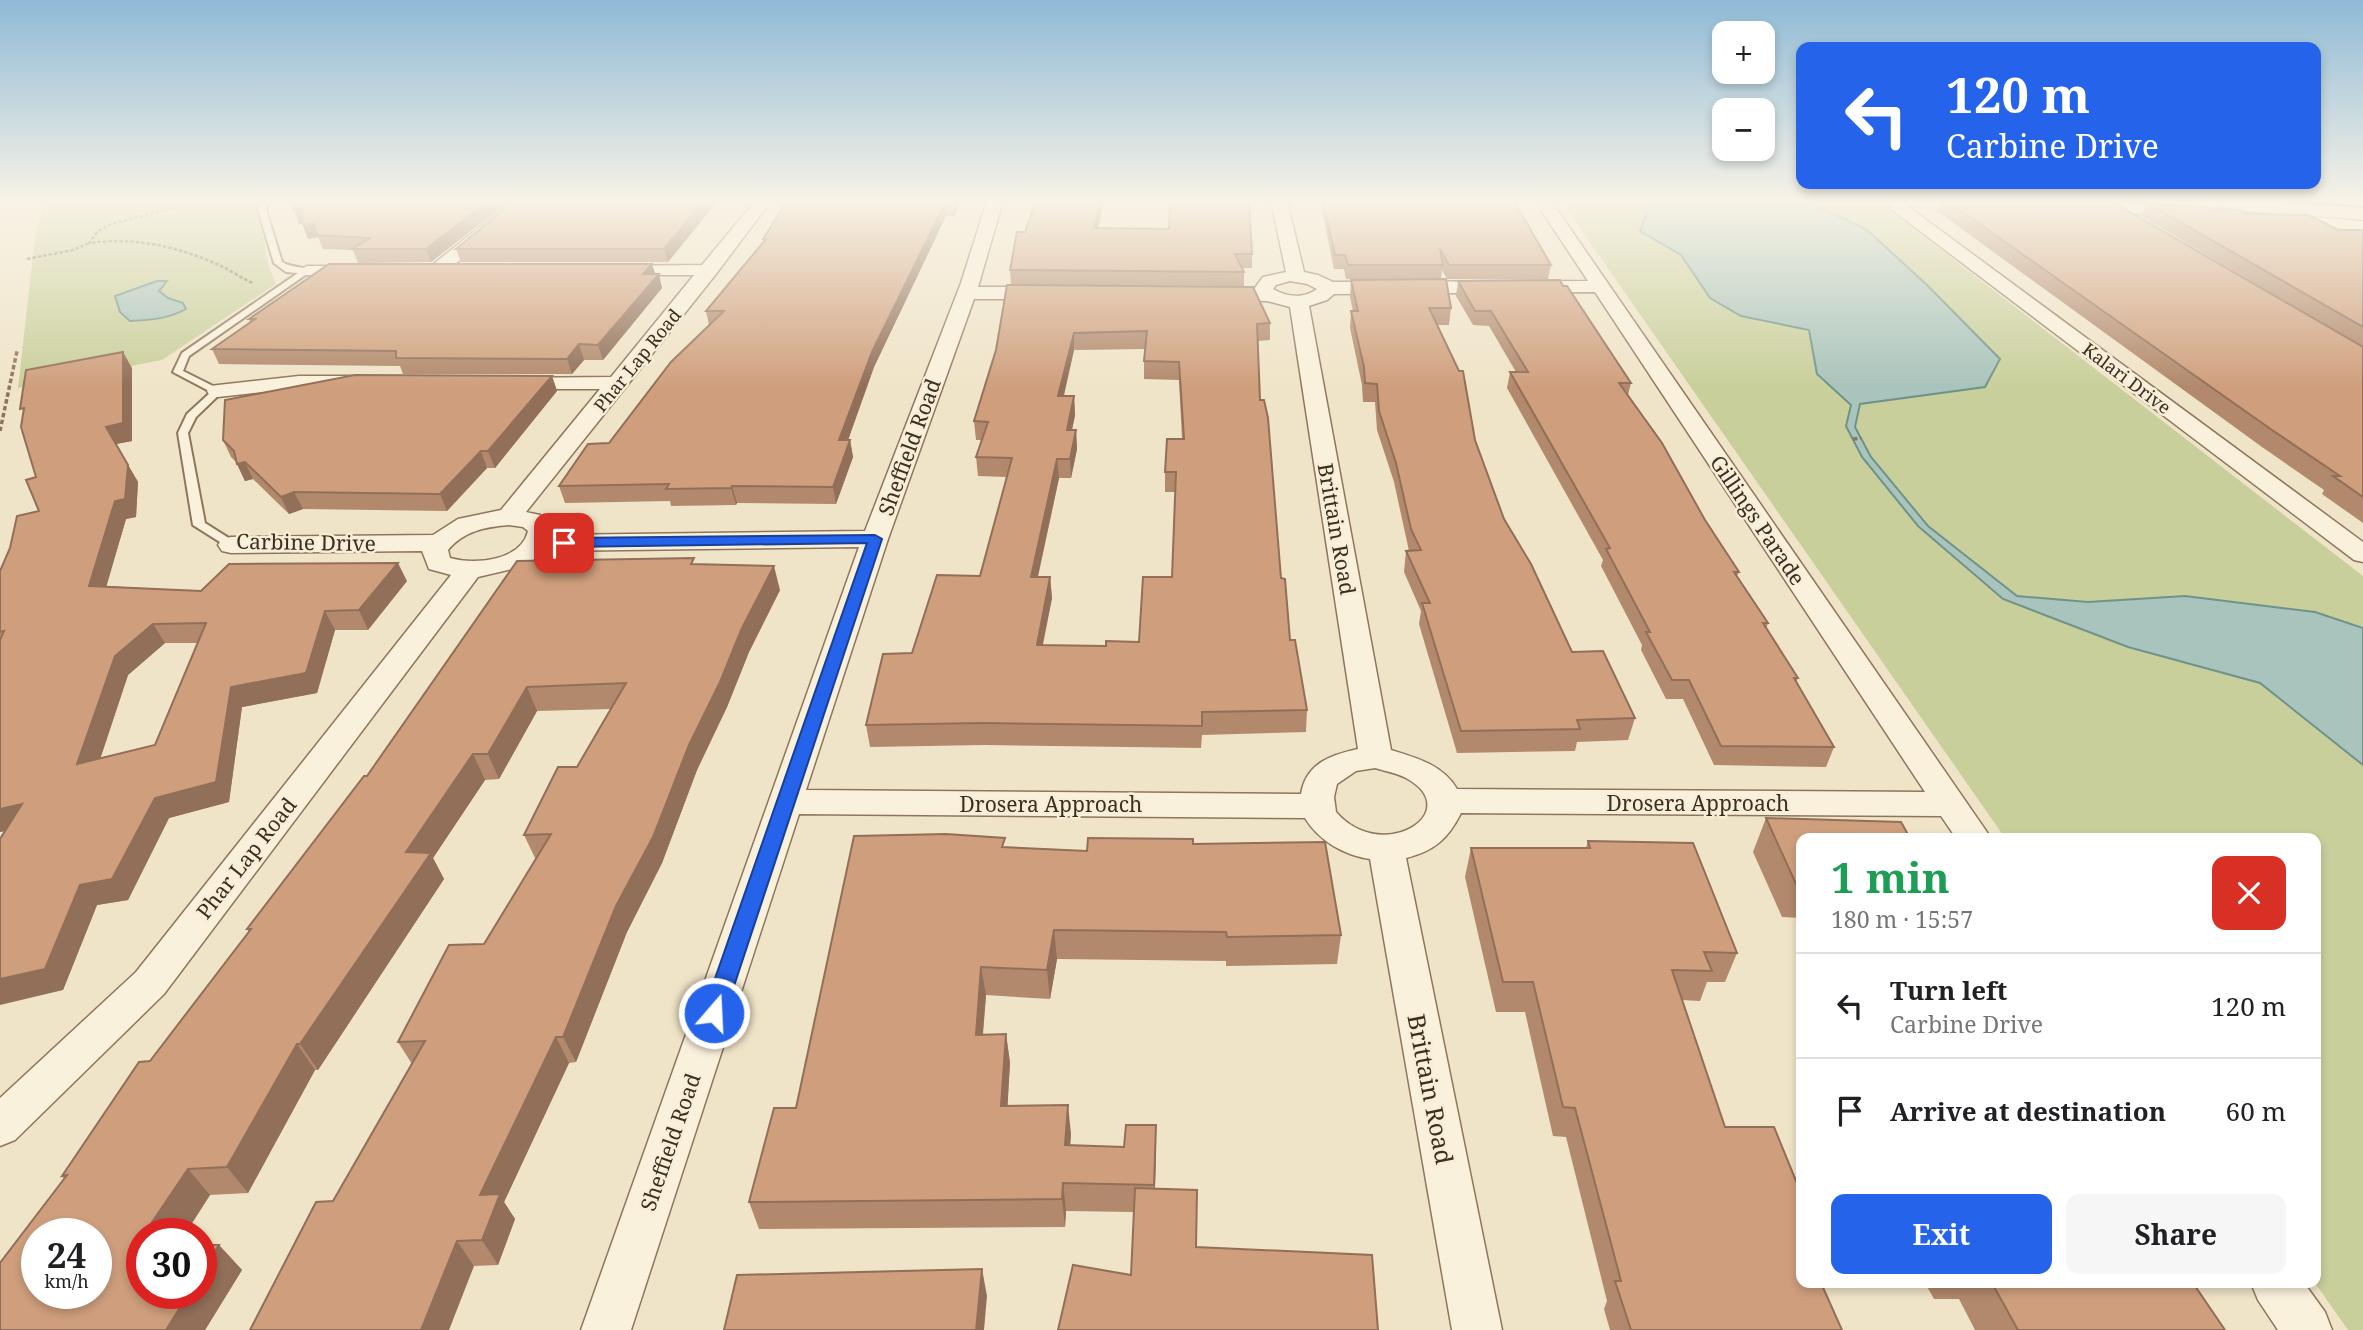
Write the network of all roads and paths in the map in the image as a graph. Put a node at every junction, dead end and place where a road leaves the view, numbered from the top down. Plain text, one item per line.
1 (209, 263) edge
2 (278, 263) edge
3 (440, 263) edge
4 (715, 263) edge
5 (976, 263) edge
6 (1292, 263) edge
7 (1585, 263) edge
8 (1973, 263) edge
9 (710, 270) junction
10 (307, 271) junction
11 (384, 271) edge
12 (464, 271) edge
13 (601, 271) edge
14 (1600, 286) junction
15 (283, 287) junction
16 (968, 288) junction
17 (1067, 288) edge
18 (1200, 288) edge
19 (1297, 289) junction
20 (18, 351) dead end
21 (382, 382) edge
22 (493, 383) edge
23 (618, 383) junction
24 (218, 391) junction
25 (0, 430) edge
26 (1861, 438) dead end
27 (1853, 439) dead end
28 (509, 517) junction
29 (875, 539) junction
30 (440, 543) junction
31 (538, 543) junction
32 (231, 545) joint
33 (2363, 554) edge
34 (469, 570) junction
35 (1376, 757) junction
36 (1445, 801) junction
37 (785, 803) junction
38 (1951, 804) junction
39 (1316, 806) junction
40 (1971, 833) edge
41 (1386, 848) junction
42 (0, 1126) edge
43 (2278, 1288) edge
44 (607, 1330) edge
45 (1477, 1330) edge
46 (2307, 1330) edge

1 - 15 path
2 - 10 lane
3 - 12 street
4 - 9 street, Phar Lap Road
5 - 16 street, Sheffield Road
6 - 19 street, Brittain Road
7 - 14 street, Gillings Parade
8 - 33 street, Kalari Drive
9 - 13 street
9 - 23 street, Phar Lap Road
10 - 11 street
10 - 15 lane
14 - 19 street
14 - 38 street, Gillings Parade
15 - 24 lane
16 - 17 street
16 - 29 street, Sheffield Road
18 - 19 street
19 - 35 street, Brittain Road
20 - 25 path
21 - 24 street
22 - 23 street
23 - 28 street, Phar Lap Road
24 - 32 lane, Carbine Drive
26 - 27 path
28 - 30 street
28 - 31 street
29 - 31 street
29 - 37 street, Sheffield Road
30 - 32 street, Carbine Drive
30 - 34 street
31 - 34 street
34 - 42 street, Phar Lap Road
35 - 36 street
35 - 39 street
36 - 38 street, Drosera Approach
36 - 41 street
37 - 39 street, Drosera Approach
37 - 44 street, Sheffield Road
38 - 40 street, Gillings Parade
39 - 41 street
41 - 45 street, Brittain Road
43 - 46 street

